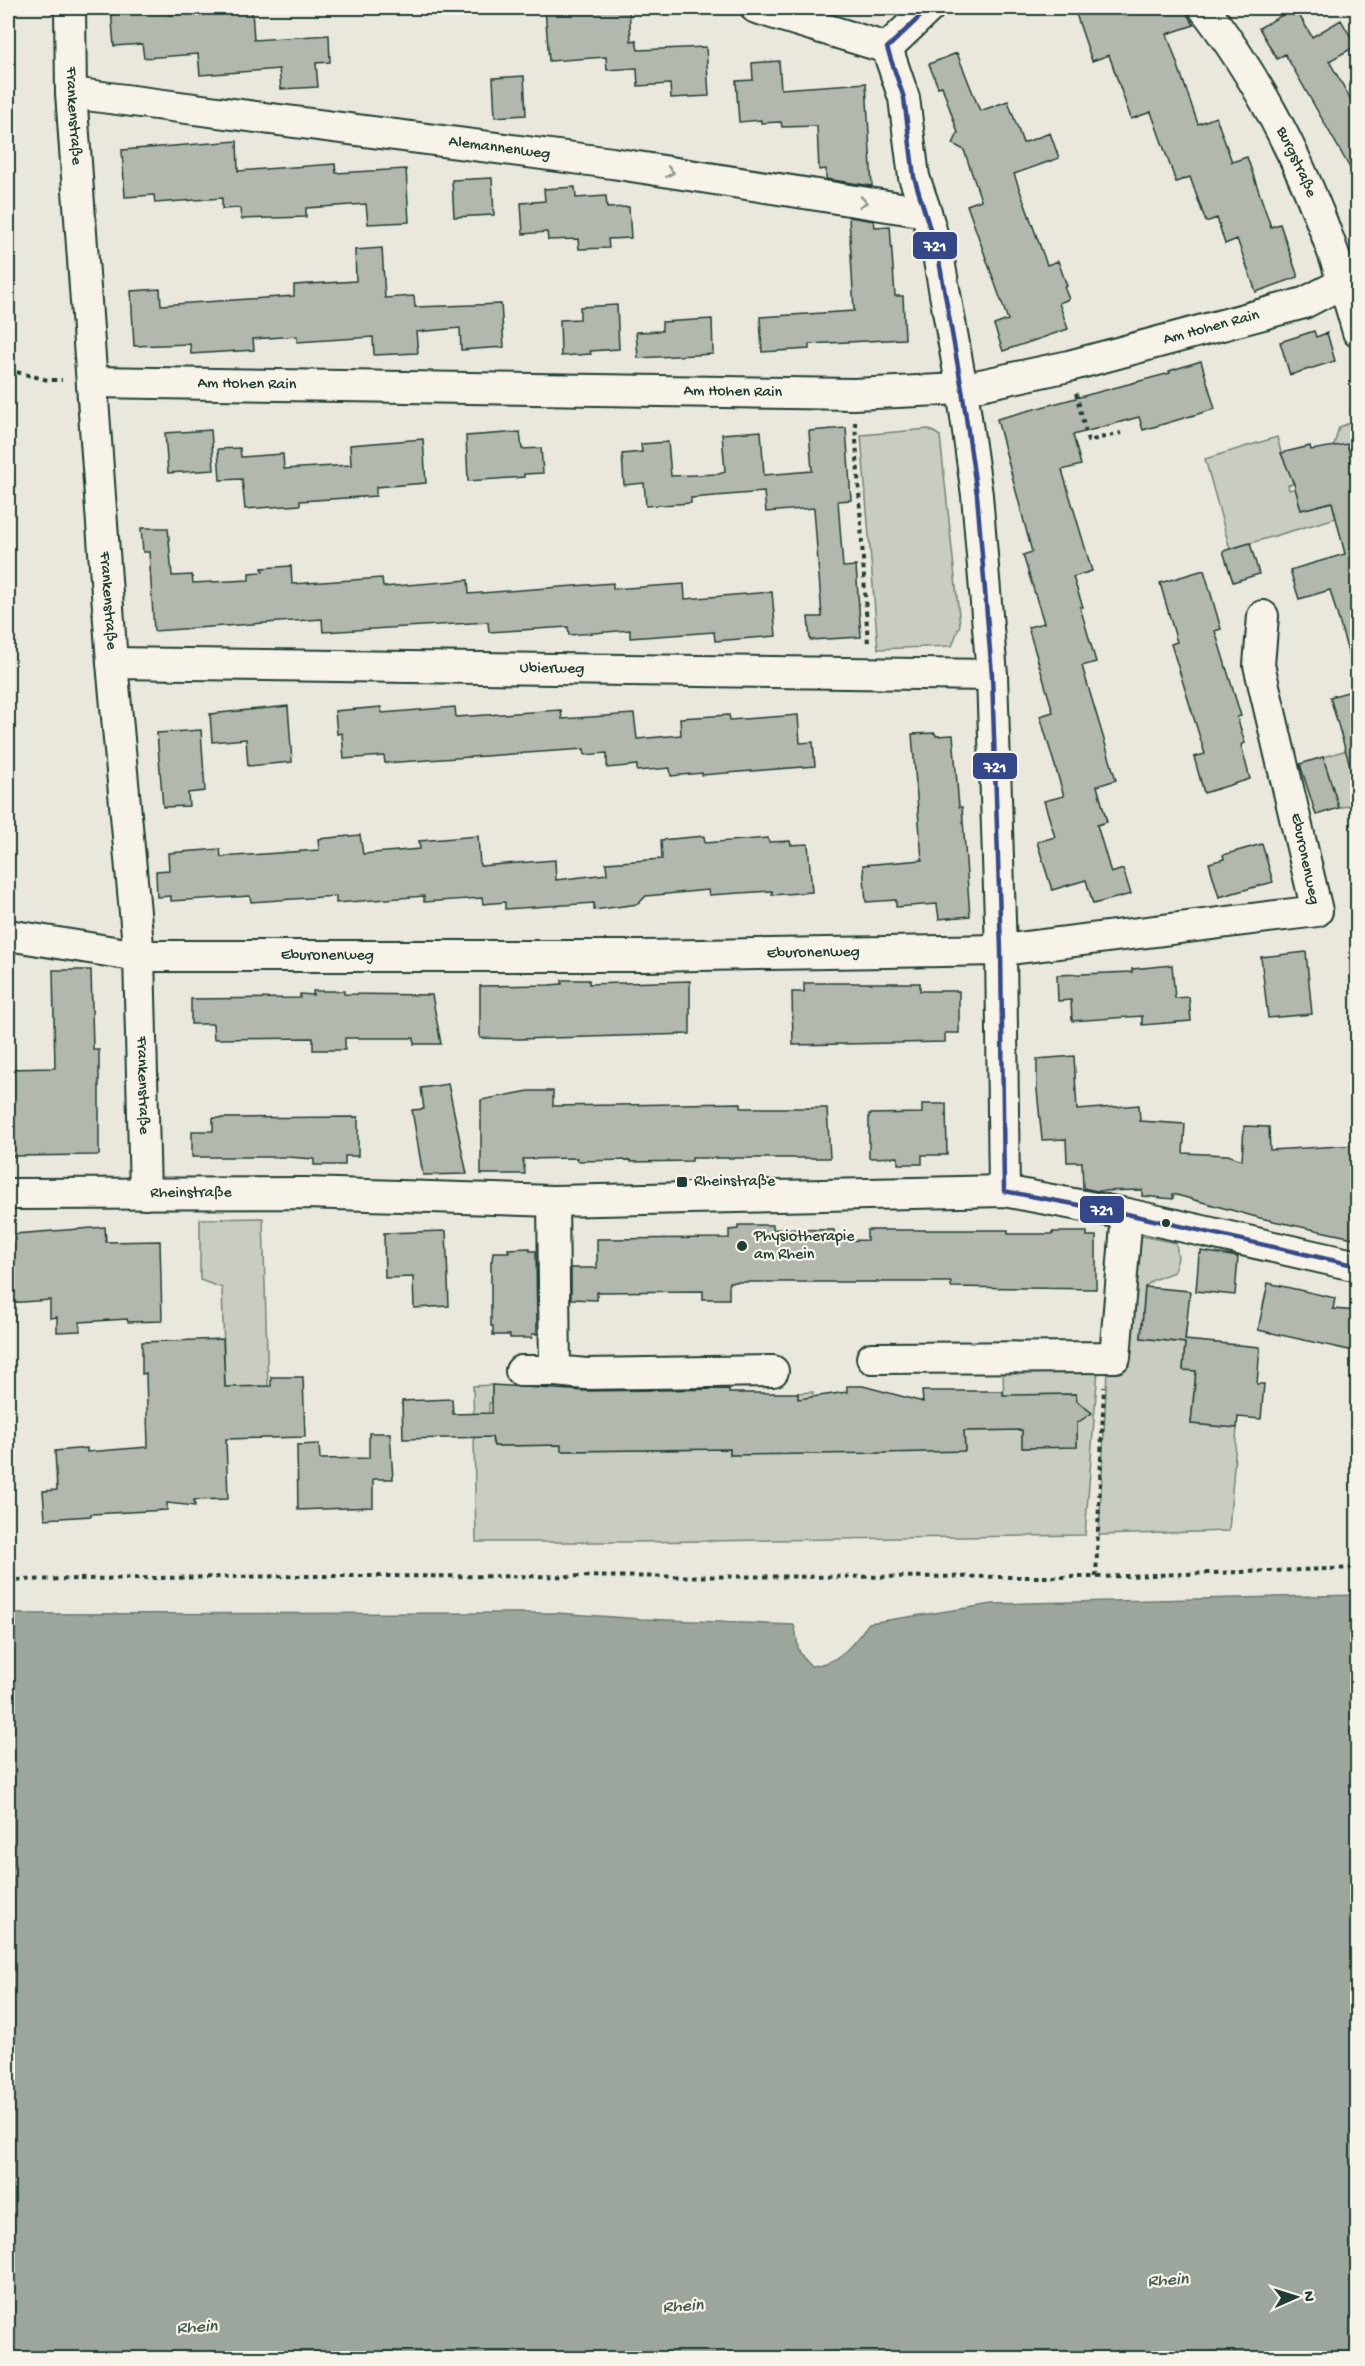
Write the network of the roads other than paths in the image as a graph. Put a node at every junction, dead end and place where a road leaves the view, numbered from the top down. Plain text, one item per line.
1 (70, 8) edge
2 (756, 8) edge
3 (929, 8) edge
4 (1204, 8) edge
5 (887, 48) junction
6 (71, 93) junction
7 (926, 212) junction
8 (1351, 278) edge
9 (1358, 332) edge
10 (93, 382) junction
11 (962, 389) junction
12 (1263, 616) dead end
13 (112, 663) junction
14 (992, 675) junction
15 (8, 935) edge
16 (1001, 950) junction
17 (139, 956) junction
18 (1005, 1191) junction
19 (8, 1194) edge
20 (145, 1194) junction
21 (553, 1200) junction
22 (1127, 1214) junction
23 (1358, 1266) edge
24 (872, 1358) dead end
25 (521, 1371) dead end
26 (555, 1371) junction
27 (773, 1371) dead end

1 - 6 street, Frankenstraße
2 - 5 street
3 - 5 street
4 - 8 street, Burgstraße
5 - 7 street
6 -> 7 street, Alemannenweg
6 - 10 street, Frankenstraße
7 - 11 street
8 - 9 street, Burgstraße
8 - 11 street, Am Hohen Rain
10 - 11 street, Am Hohen Rain
10 - 13 street, Frankenstraße
11 - 14 street
12 - 16 street, Eburonenweg
13 - 14 street, Ubierweg
13 - 17 street, Frankenstraße
14 - 16 street
15 - 17 street, Eburonenweg
16 - 17 street, Eburonenweg
16 - 18 street
17 - 20 street, Frankenstraße
18 - 21 street, Rheinstraße
18 - 22 street, Rheinstraße
19 - 20 street, Rheinstraße
20 - 21 street, Rheinstraße
21 - 26 street
22 - 23 street, Rheinstraße
22 - 24 street
25 - 26 street
26 - 27 street

